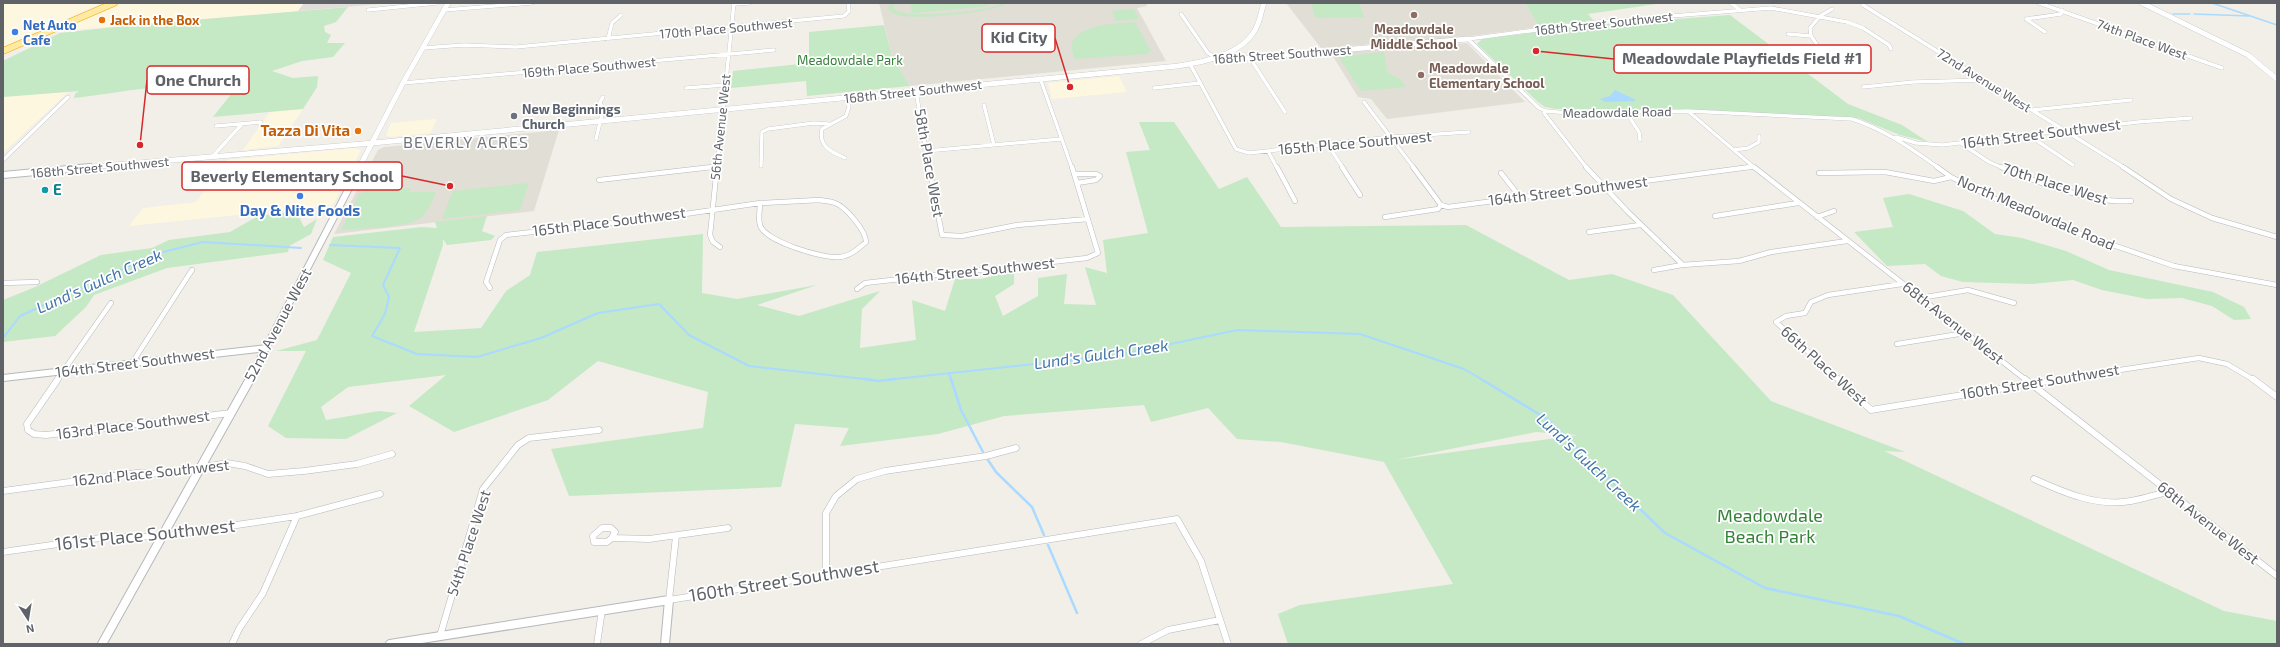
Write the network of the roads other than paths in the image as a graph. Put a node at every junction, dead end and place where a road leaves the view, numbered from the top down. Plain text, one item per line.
1 (114, 3) edge
2 (437, 3) edge
3 (448, 3) edge
4 (532, 3) edge
5 (750, 3) edge
6 (848, 3) edge
7 (1264, 3) edge
8 (1731, 3) edge
9 (2039, 3) edge
10 (2142, 3) edge
11 (734, 4) edge
12 (1863, 5) dead end
13 (1832, 9) dead end
14 (368, 10) dead end
15 (444, 10) junction
16 (1740, 10) junction
17 (2062, 10) junction
18 (1181, 14) dead end
19 (621, 15) dead end
20 (1820, 16) junction
21 (670, 27) dead end
22 (730, 28) junction
23 (2045, 32) dead end
24 (669, 33) junction
25 (1788, 34) dead end
26 (1811, 36) junction
27 (608, 39) junction
28 (1468, 39) junction
29 (423, 48) junction
30 (1891, 49) dead end
31 (774, 50) dead end
32 (3, 51) edge
33 (1819, 52) dead end
34 (727, 55) junction
35 (1215, 57) junction
36 (1250, 58) junction
37 (1190, 64) junction
38 (2222, 68) dead end
39 (1040, 78) junction
40 (2277, 79) edge
41 (1984, 80) junction
42 (403, 83) junction
43 (1200, 83) junction
44 (725, 85) junction
45 (1864, 87) dead end
46 (686, 88) dead end
47 (1154, 88) dead end
48 (916, 91) junction
49 (68, 97) dead end
50 (603, 97) dead end
51 (848, 98) junction
52 (2131, 100) dead end
53 (1364, 102) dead end
54 (984, 105) dead end
55 (724, 110) junction
56 (2032, 110) junction
57 (1546, 111) junction
58 (1688, 111) junction
59 (1286, 112) dead end
60 (1626, 112) junction
61 (2191, 118) dead end
62 (601, 121) junction
63 (261, 122) dead end
64 (242, 124) junction
65 (829, 124) junction
66 (216, 126) dead end
67 (2064, 131) junction
68 (1469, 132) dead end
69 (1891, 135) junction
70 (1760, 136) dead end
71 (2030, 136) junction
72 (1391, 137) junction
73 (596, 139) dead end
74 (1061, 139) junction
75 (1640, 140) dead end
76 (373, 143) junction
77 (1962, 144) junction
78 (994, 145) junction
79 (1328, 145) junction
80 (1734, 150) junction
81 (926, 151) junction
82 (1268, 151) junction
83 (212, 157) junction
84 (845, 158) dead end
85 (3, 160) edge
86 (2073, 165) dead end
87 (761, 166) dead end
88 (1753, 167) junction
89 (716, 168) junction
90 (1501, 173) dead end
91 (1819, 173) dead end
92 (1074, 174) junction
93 (3, 175) edge
94 (1951, 178) junction
95 (599, 180) dead end
96 (1077, 183) junction
97 (1603, 186) junction
98 (1360, 195) dead end
99 (1520, 197) junction
100 (1295, 201) dead end
101 (2131, 201) dead end
102 (760, 203) junction
103 (1798, 203) junction
104 (1441, 205) junction
105 (713, 209) junction
106 (1834, 211) dead end
107 (1715, 216) dead end
108 (1385, 217) dead end
109 (1817, 217) junction
110 (1088, 219) junction
111 (1640, 225) junction
112 (1589, 232) dead end
113 (2277, 237) edge
114 (1847, 241) junction
115 (720, 247) dead end
116 (1682, 264) junction
117 (192, 270) dead end
118 (1654, 270) dead end
119 (37, 282) dead end
120 (3, 283) edge
121 (1902, 284) junction
122 (2277, 285) edge
123 (490, 288) dead end
124 (857, 289) dead end
125 (1920, 298) junction
126 (111, 303) dead end
127 (2014, 303) dead end
128 (1965, 333) junction
129 (1897, 344) dead end
130 (267, 348) junction
131 (132, 363) junction
132 (65, 371) junction
133 (3, 378) edge
134 (2030, 383) junction
135 (2277, 397) edge
136 (1871, 410) joint
137 (231, 413) junction
138 (599, 430) dead end
139 (1016, 448) dead end
140 (392, 454) dead end
141 (202, 467) junction
142 (2034, 479) dead end
143 (4, 491) edge
144 (2168, 492) junction
145 (380, 494) dead end
146 (296, 516) junction
147 (728, 528) dead end
148 (163, 536) junction
149 (676, 536) junction
150 (613, 538) dead end
151 (3, 552) edge
152 (826, 575) junction
153 (2277, 576) edge
154 (669, 600) junction
155 (602, 610) junction
156 (1220, 620) junction
157 (440, 636) junction
158 (102, 644) edge
159 (232, 644) edge
160 (390, 644) edge
161 (597, 644) edge
162 (665, 644) edge
163 (1141, 644) edge
164 (1228, 644) edge

1 - 32 highway
2 - 14 street
3 - 15 street, 52nd Avenue West
4 - 15 street
5 - 11 street
6 - 22 street, 170th Place Southwest
7 - 35 street
8 - 16 street
9 - 17 street, 74th Place West
10 - 40 street
11 - 22 street, 56th Avenue West
12 - 41 street, 72nd Avenue West
13 - 20 street
15 - 29 street, 52nd Avenue West
16 - 20 street, 168th Street Southwest
16 - 28 street, 168th Street Southwest
17 - 23 street
17 - 38 street, 74th Place West
18 - 35 street
19 - 27 street
20 - 26 street
20 - 30 street, 168th Street Southwest
21 - 24 street
22 - 24 street, 170th Place Southwest
22 - 34 street, 56th Avenue West
24 - 27 street, 170th Place Southwest
25 - 26 street
26 - 33 street
27 - 29 street, 170th Place Southwest
28 - 36 street, 168th Street Southwest
28 - 57 street
29 - 42 street, 52nd Avenue West
31 - 34 street, 169th Place Southwest
34 - 42 street, 169th Place Southwest
34 - 44 street, 56th Avenue West
35 - 36 street, 168th Street Southwest
35 - 37 street, 168th Street Southwest
36 - 59 street
37 - 39 street, 168th Street Southwest
37 - 43 street
39 - 48 street, 168th Street Southwest
39 - 74 street
41 - 45 street
41 - 56 street, 72nd Avenue West
42 - 76 street, 52nd Avenue West
43 - 47 street
43 - 82 street, 165th Place Southwest
44 - 46 street
44 - 55 street, 56th Avenue West
48 - 51 street, 168th Street Southwest
48 - 81 street, 58th Place West
49 - 85 street
50 - 62 street
51 - 55 street, 168th Street Southwest
51 - 65 street
52 - 56 street
53 - 72 street
54 - 78 street
55 - 62 street, 168th Street Southwest
55 - 89 street, 56th Avenue West
56 - 67 street, 72nd Avenue West
57 - 60 street, Meadowdale Road
57 - 97 street
58 - 60 street, Meadowdale Road
58 - 69 street, North Meadowdale Road
58 - 80 street, 68th Avenue West
60 - 75 street
61 - 67 street, 164th Street Southwest
62 - 73 street
62 - 76 street, 168th Street Southwest
63 - 64 street
64 - 66 street
64 - 83 street
65 - 84 street
65 - 87 street
67 - 71 street, 164th Street Southwest
67 - 113 street, 72nd Avenue West
68 - 72 street, 165th Place Southwest
69 - 77 street, 164th Street Southwest
69 - 94 street, North Meadowdale Road
70 - 80 street
71 - 77 street, 164th Street Southwest
71 - 86 street
72 - 79 street, 165th Place Southwest
72 - 104 street
74 - 78 street
74 - 92 street
76 - 83 street, 168th Street Southwest
76 - 130 street, 52nd Avenue West
77 - 101 street, 70th Place West
78 - 81 street
79 - 82 street, 165th Place Southwest
79 - 98 street
80 - 88 street, 68th Avenue West
81 - 110 street, 58th Place West
82 - 100 street
83 - 93 street, 168th Street Southwest
88 - 97 street, 164th Street Southwest
88 - 103 street, 68th Avenue West
89 - 95 street
89 - 105 street, 56th Avenue West
90 - 99 street
91 - 94 street
92 - 96 street
92 - 96 street
94 - 122 street, North Meadowdale Road
96 - 110 street
97 - 99 street, 164th Street Southwest
97 - 111 street
99 - 104 street, 164th Street Southwest
102 - 102 street, 165th Place Southwest
102 - 105 street, 165th Place Southwest
103 - 107 street
103 - 109 street, 68th Avenue West
104 - 108 street, 164th Street Southwest
105 - 115 street, 56th Avenue West
105 - 123 street, 165th Place Southwest
106 - 109 street
109 - 114 street, 68th Avenue West
110 - 124 street, 164th Street Southwest
111 - 112 street
111 - 116 street
114 - 116 street
114 - 121 street, 68th Avenue West
116 - 118 street
117 - 131 street
119 - 120 street
121 - 125 street, 68th Avenue West
121 - 136 street, 66th Place West
125 - 127 street
125 - 128 street, 68th Avenue West
126 - 132 street
128 - 129 street
128 - 134 street, 68th Avenue West
130 - 131 street, 164th Street Southwest
130 - 137 street, 52nd Avenue West
131 - 132 street, 164th Street Southwest
132 - 133 street, 164th Street Southwest
132 - 137 street, 163rd Place Southwest
134 - 135 street, 160th Street Southwest
134 - 136 street, 160th Street Southwest
134 - 144 street, 68th Avenue West
137 - 141 street, 52nd Avenue West
138 - 157 street, 54th Place West
139 - 152 street
140 - 141 street, 162nd Place Southwest
141 - 143 street, 162nd Place Southwest
141 - 148 street, 52nd Avenue West
142 - 144 street
144 - 153 street, 68th Avenue West
145 - 146 street, 161st Place Southwest
146 - 148 street, 161st Place Southwest
146 - 159 street
147 - 149 street
148 - 151 street, 161st Place Southwest
148 - 158 street, 52nd Avenue West
149 - 150 street
149 - 154 street
152 - 154 street, 160th Street Southwest
152 - 156 street, 160th Street Southwest
154 - 155 street, 160th Street Southwest
154 - 162 street
155 - 157 street, 160th Street Southwest
155 - 161 street
156 - 163 street
156 - 164 street
157 - 160 street, 160th Street Southwest

